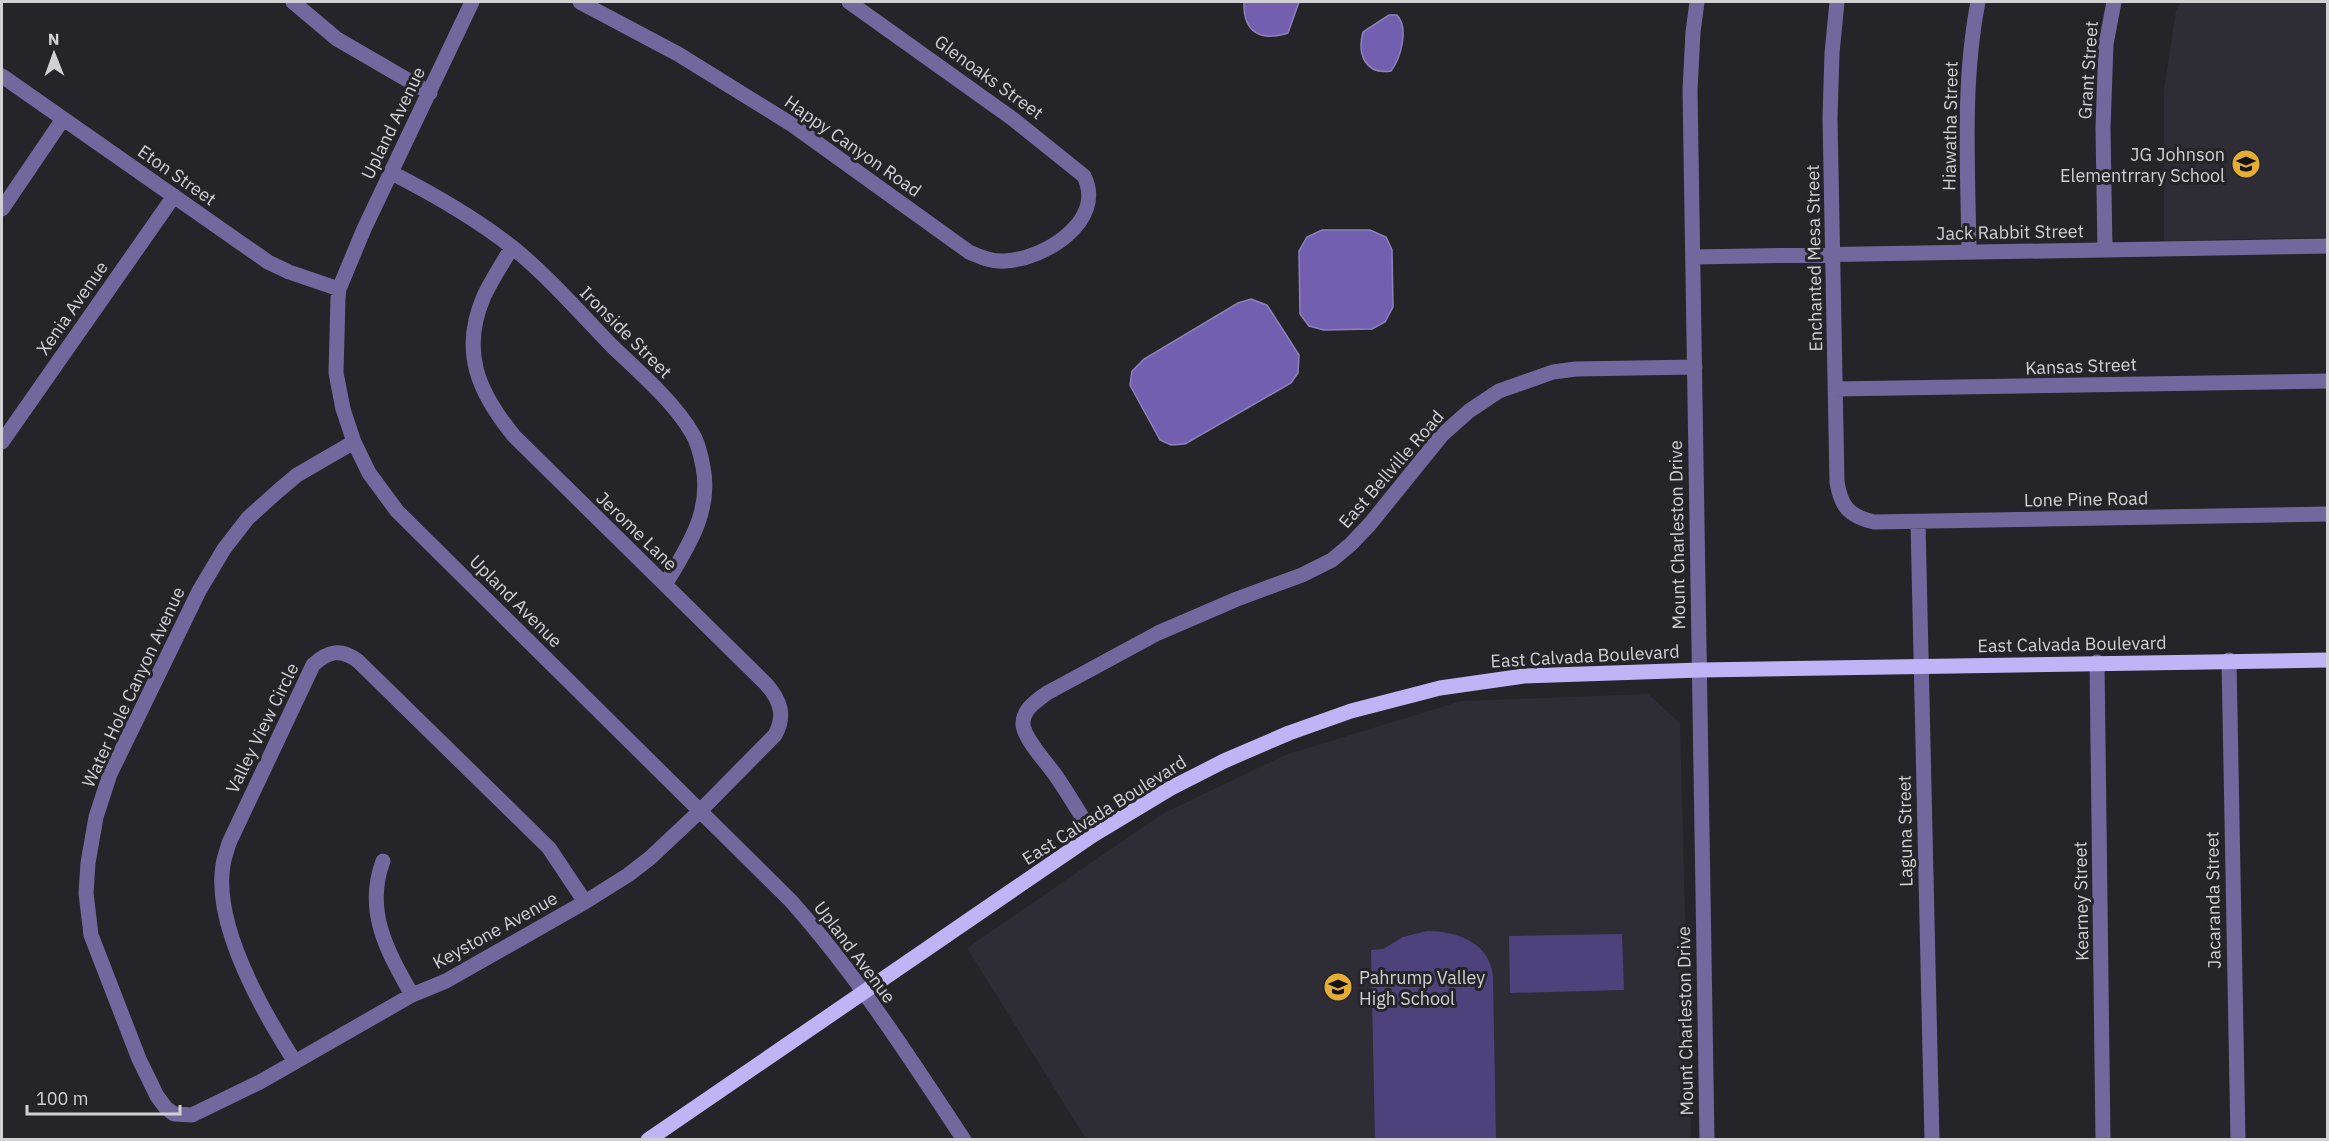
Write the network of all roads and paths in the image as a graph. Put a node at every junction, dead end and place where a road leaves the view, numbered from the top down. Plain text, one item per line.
1 (293, 2) edge
2 (472, 2) edge
3 (580, 2) edge
4 (849, 2) edge
5 (1697, 2) edge
6 (1838, 2) edge
7 (1978, 2) edge
8 (2114, 2) edge
9 (2, 76) edge
10 (430, 93) junction
11 (63, 119) junction
12 (392, 172) junction
13 (174, 196) junction
14 (1090, 196) joint
15 (2, 208) edge
16 (2328, 246) edge
17 (512, 247) junction
18 (2105, 250) junction
19 (1969, 252) junction
20 (1834, 255) junction
21 (1693, 257) junction
22 (339, 289) junction
23 (1695, 367) junction
24 (2328, 381) edge
25 (1835, 389) junction
26 (2, 442) edge
27 (354, 442) junction
28 (1848, 512) joint
29 (2328, 514) edge
30 (1918, 522) junction
31 (665, 585) junction
32 (2229, 660) junction
33 (2328, 660) edge
34 (2097, 662) junction
35 (1920, 666) junction
36 (1700, 670) junction
37 (700, 811) junction
38 (1093, 835) junction
39 (383, 861) dead end
40 (585, 902) junction
41 (864, 992) junction
42 (412, 995) junction
43 (295, 1062) junction
44 (648, 1140) edge
45 (964, 1140) edge
46 (1707, 1140) edge
47 (1932, 1140) edge
48 (2103, 1140) edge
49 (2238, 1140) edge

1 - 10 street
2 - 10 street, Upland Avenue
3 - 14 street, Happy Canyon Road
4 - 14 street, Glenoaks Street
5 - 21 street, Mount Charleston Drive
6 - 20 street, Enchanted Mesa Street
7 - 19 street, Hiawatha Street
8 - 18 street, Grant Street
9 - 11 street, Eton Street
10 - 12 street, Upland Avenue
11 - 13 street, Eton Street
11 - 15 street
12 - 17 street, Ironside Street
12 - 22 street, Upland Avenue
13 - 22 street, Eton Street
13 - 26 street, Xenia Avenue
16 - 18 street, Jack Rabbit Street
17 - 31 street, Jerome Lane
17 - 31 street, Ironside Street
18 - 19 street, Jack Rabbit Street
19 - 20 street, Jack Rabbit Street
20 - 21 street, Jack Rabbit Street
20 - 25 street, Enchanted Mesa Street
21 - 23 street, Mount Charleston Drive
22 - 27 street, Upland Avenue
23 - 36 street, Mount Charleston Drive
23 - 38 street, East Bellville Road
24 - 25 street, Kansas Street
25 - 28 street, Enchanted Mesa Street
27 - 37 street, Upland Avenue
27 - 43 street, Water Hole Canyon Avenue
28 - 30 street, Lone Pine Road
29 - 30 street, Lone Pine Road
30 - 35 street, Laguna Street
31 - 37 street, Jerome Lane
32 - 33 main road, East Calvada Boulevard
32 - 34 main road, East Calvada Boulevard
32 - 49 street, Jacaranda Street
34 - 35 main road, East Calvada Boulevard
34 - 48 street, Kearney Street
35 - 36 main road, East Calvada Boulevard
35 - 47 street, Laguna Street
36 - 38 main road, East Calvada Boulevard
36 - 46 street, Mount Charleston Drive
37 - 40 street, Keystone Avenue
37 - 41 street, Upland Avenue
38 - 41 main road, East Calvada Boulevard
39 - 42 street
40 - 42 street, Keystone Avenue
40 - 43 street, Valley View Circle
41 - 44 main road, East Calvada Boulevard
41 - 45 street, Upland Avenue
42 - 43 street, Keystone Avenue

